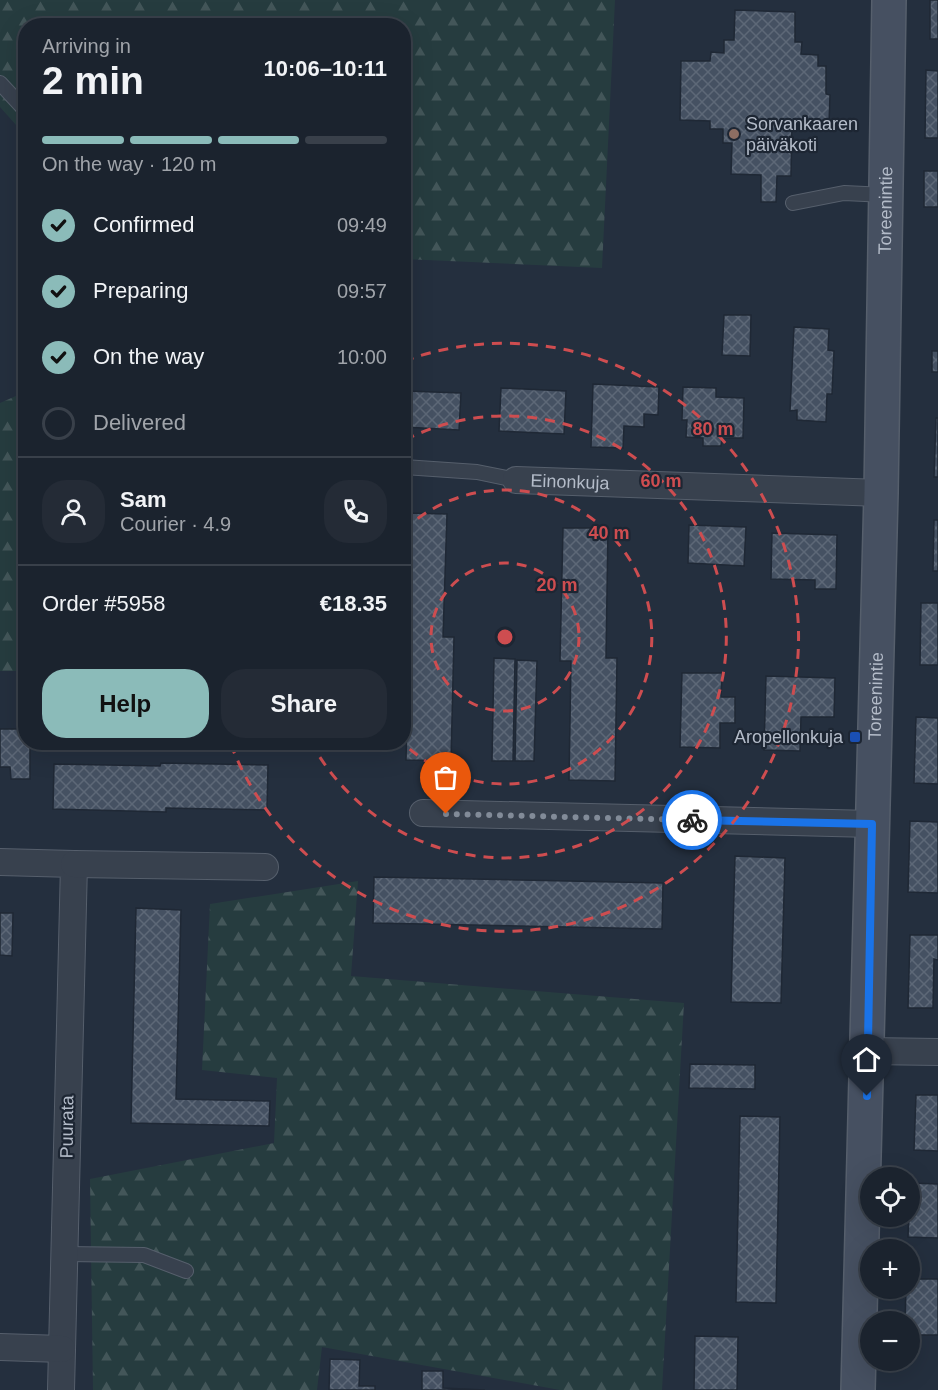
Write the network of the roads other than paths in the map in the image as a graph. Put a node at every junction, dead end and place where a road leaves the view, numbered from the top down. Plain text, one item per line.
1 (889, 0) edge
2 (0, 83) edge
3 (18, 102) edge
4 (886, 195) junction
5 (793, 203) dead end
6 (411, 467) edge
7 (516, 480) joint
8 (881, 493) junction
9 (423, 813) dead end
10 (872, 824) junction
11 (0, 862) edge
12 (74, 864) junction
13 (265, 867) dead end
14 (868, 1051) junction
15 (938, 1052) edge
16 (65, 1254) junction
17 (186, 1271) dead end
18 (0, 1347) edge
19 (62, 1349) junction
20 (61, 1390) edge
21 (858, 1390) edge

1 - 4 street, Toreenintie
2 - 3 lane
4 - 5 lane
4 - 8 street, Toreenintie
6 - 7 lane, Einonkuja
7 - 8 street, Einonkuja
8 - 10 street, Toreenintie
9 - 10 street
10 - 14 street, Toreenintie
11 - 12 street
12 - 13 street
12 - 16 street, Puurata
14 - 15 street
14 - 21 street, Toreenintie
16 - 17 lane
16 - 19 street, Puurata
18 - 19 street
19 - 20 street, Puurata

